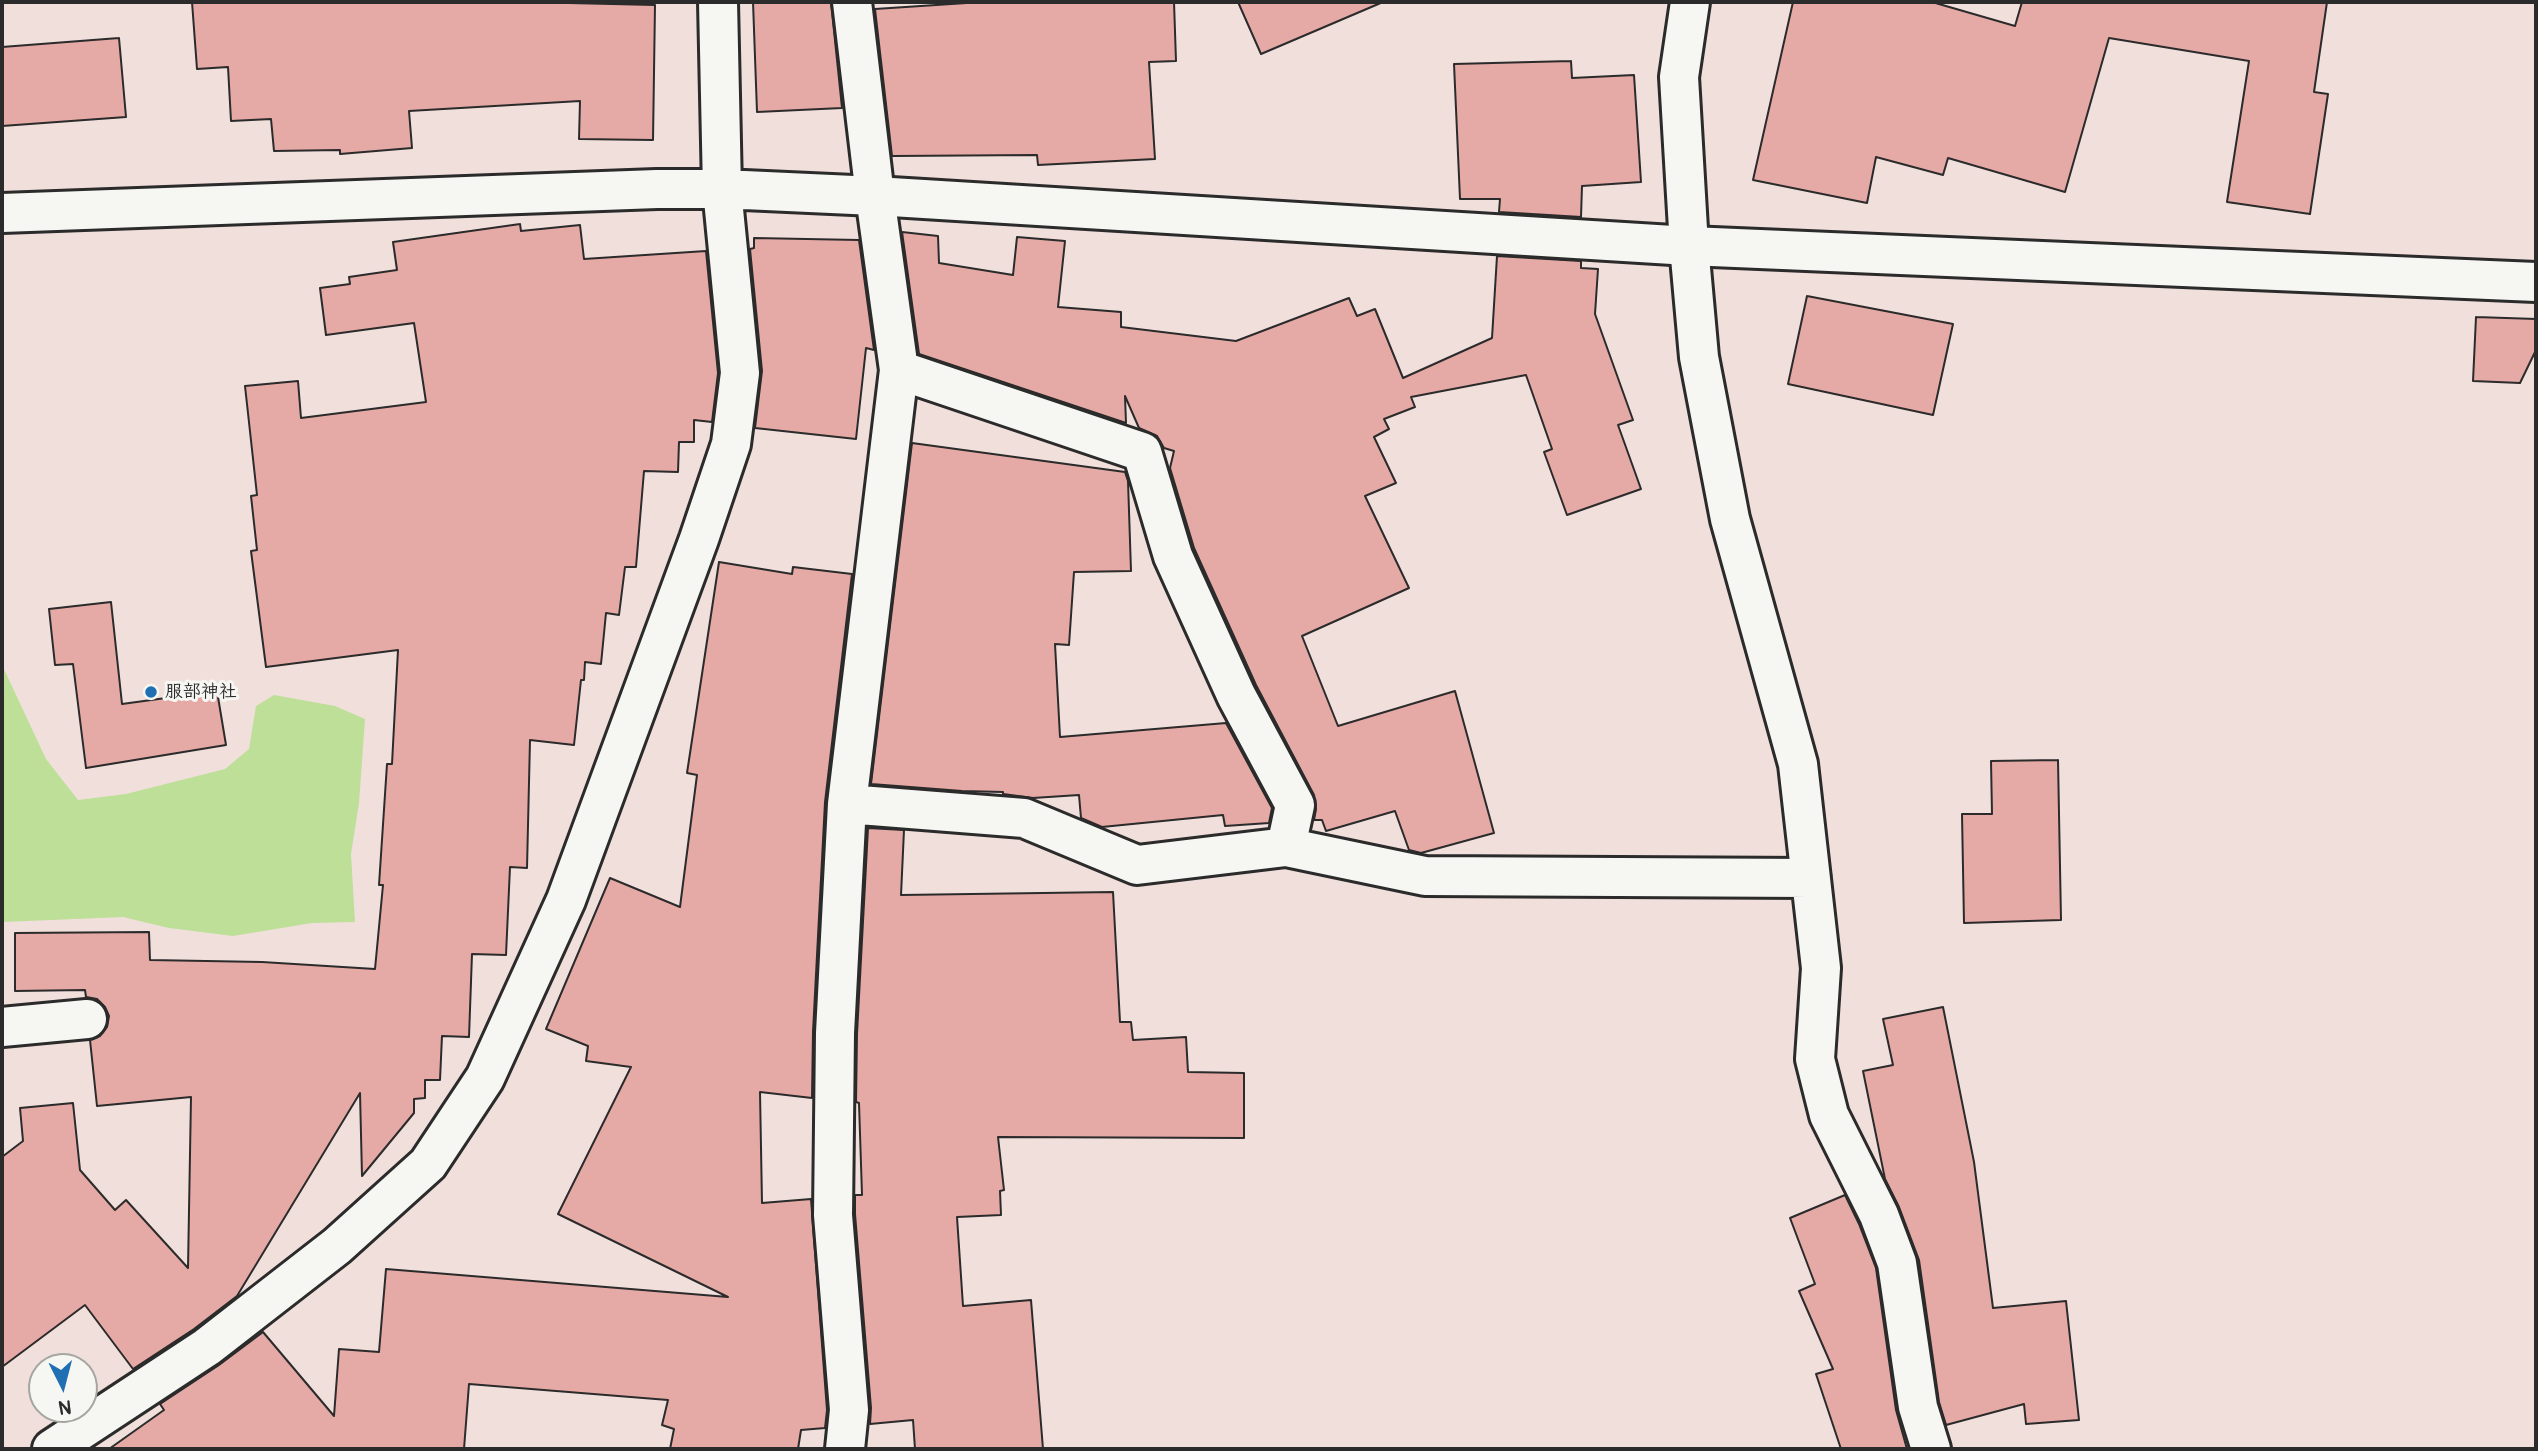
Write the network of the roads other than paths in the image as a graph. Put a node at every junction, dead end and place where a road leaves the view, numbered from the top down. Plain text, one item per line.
1 (718, 2) edge
2 (852, 2) edge
3 (1690, 2) edge
4 (722, 189) junction
5 (875, 196) junction
6 (2, 213) edge
7 (1689, 246) junction
8 (2536, 282) edge
9 (899, 370) junction
10 (847, 804) junction
11 (1286, 846) junction
12 (1811, 878) junction
13 (87, 1019) dead end
14 (2, 1027) edge
15 (52, 1449) edge
16 (845, 1449) edge
17 (1931, 1449) edge

1 - 4 street
2 - 5 street
3 - 7 street
4 - 5 street
4 - 6 street
4 - 15 street
5 - 7 street
5 - 9 street
7 - 8 street
7 - 12 street
9 - 10 street
9 - 11 street
10 - 11 street
10 - 16 street
11 - 12 street
12 - 17 street
13 - 14 street

